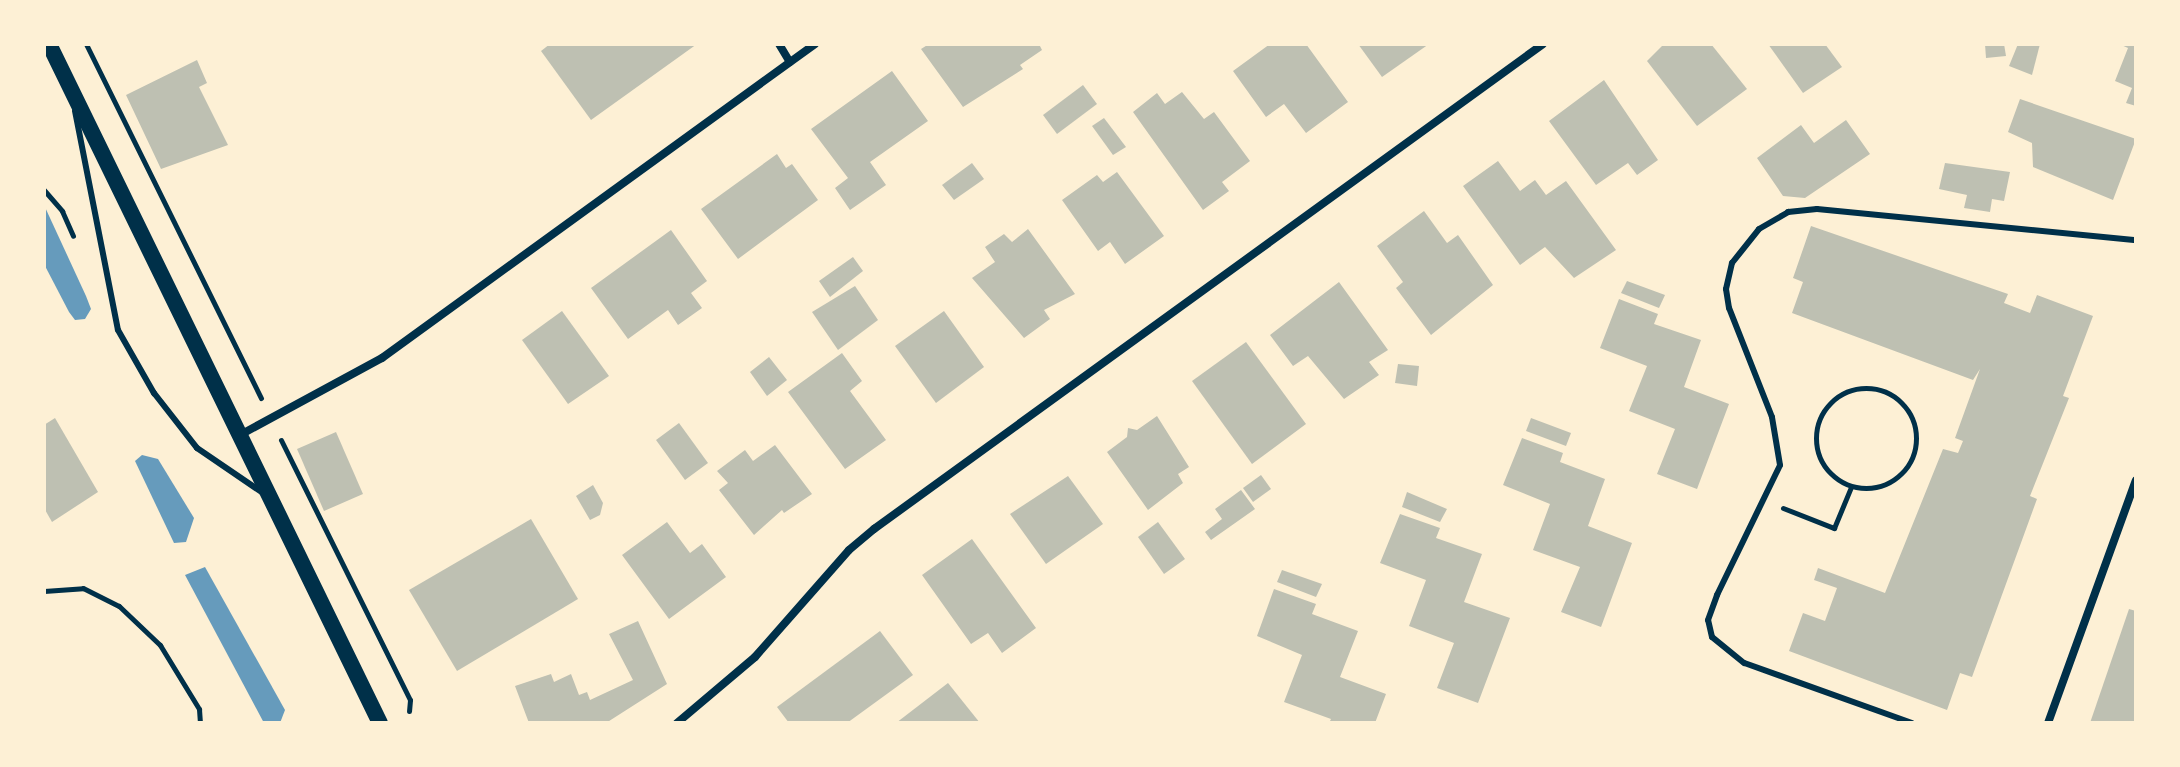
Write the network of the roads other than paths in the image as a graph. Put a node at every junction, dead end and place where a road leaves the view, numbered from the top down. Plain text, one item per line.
1 (49, 44) edge
2 (779, 44) edge
3 (815, 44) edge
4 (1543, 44) edge
5 (790, 62) junction
6 (71, 88) junction
7 (2136, 240) edge
8 (240, 435) junction
9 (2136, 480) edge
10 (270, 498) junction
11 (380, 723) edge
12 (677, 723) edge
13 (1912, 723) edge
14 (2048, 723) edge

1 - 6 main road
2 - 5 street
3 - 5 street
4 - 12 street
5 - 8 street
6 - 8 main road
6 - 10 lane
7 - 13 lane
8 - 10 main road
9 - 14 street
10 - 11 main road

